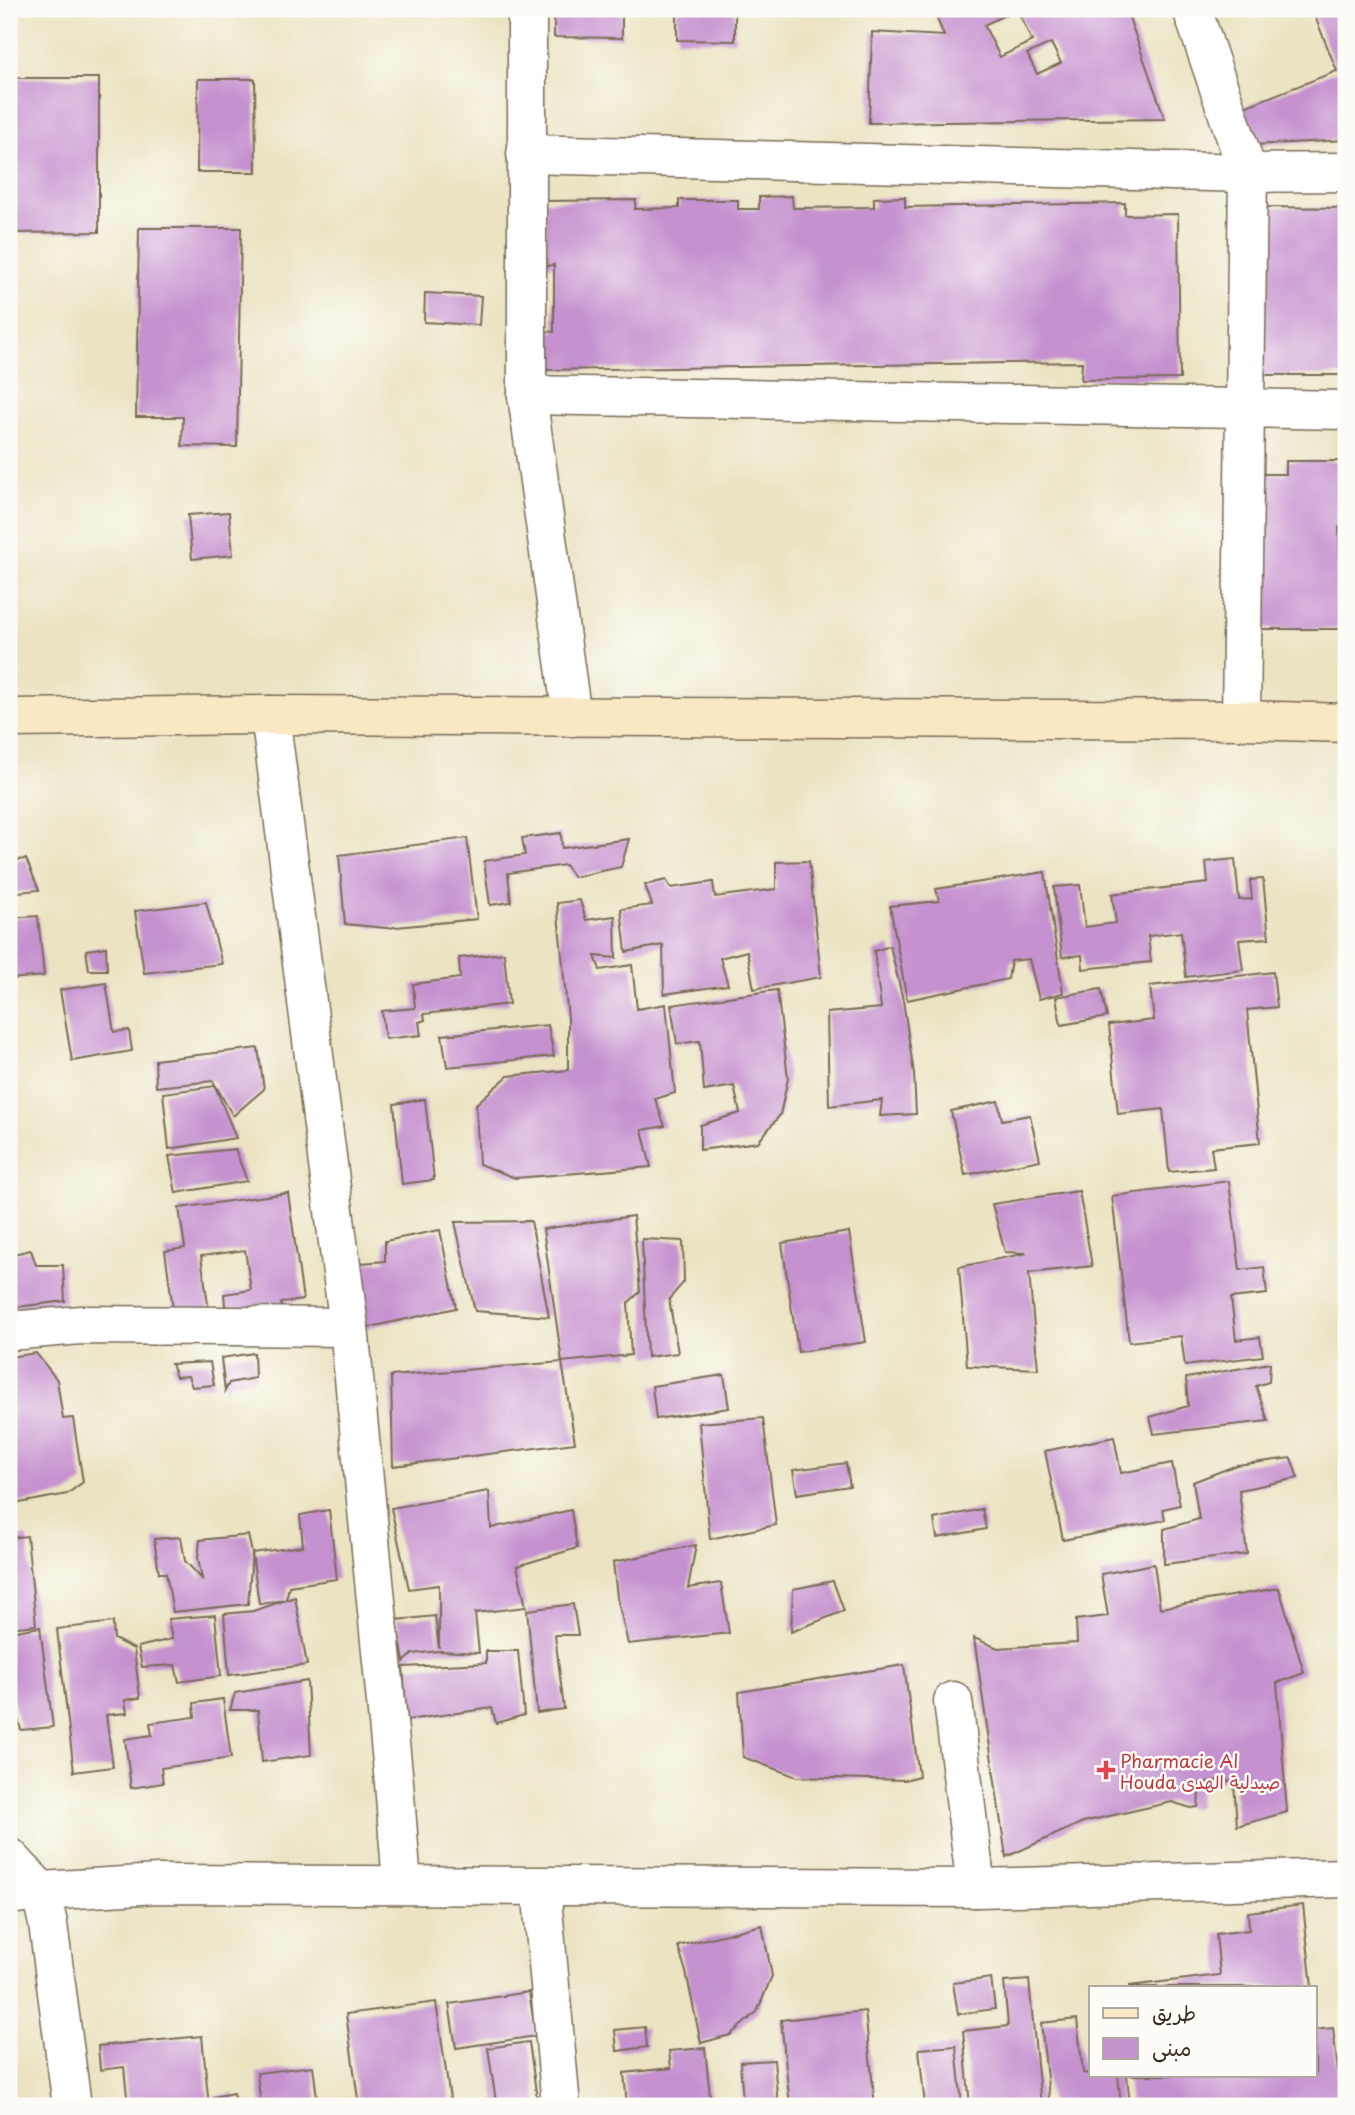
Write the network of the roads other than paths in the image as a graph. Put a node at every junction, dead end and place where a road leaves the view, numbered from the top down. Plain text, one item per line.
1 (527, 9) edge
2 (1192, 9) edge
3 (526, 154) junction
4 (1346, 172) edge
5 (1248, 173) junction
6 (527, 395) junction
7 (1244, 409) junction
8 (1346, 410) edge
9 (270, 715) junction
10 (572, 717) junction
11 (9, 718) edge
12 (1241, 720) junction
13 (1346, 723) edge
14 (349, 1327) junction
15 (9, 1331) edge
16 (953, 1701) dead end
17 (9, 1857) edge
18 (1346, 1878) edge
19 (402, 1884) junction
20 (541, 1887) junction
21 (976, 1888) junction
22 (25, 1893) edge
23 (72, 2106) edge
24 (561, 2106) edge

1 - 3 street
2 - 5 street
3 - 5 street
3 - 6 street
4 - 5 street
5 - 7 street
6 - 7 street
6 - 10 street
7 - 8 street
7 - 12 street
9 - 10 main road
9 - 11 main road
9 - 14 street
10 - 12 main road
12 - 13 main road
14 - 15 street
14 - 19 street
16 - 21 street
17 - 22 street
18 - 21 street
19 - 20 street
19 - 22 street
20 - 21 street
20 - 24 street
22 - 23 street

